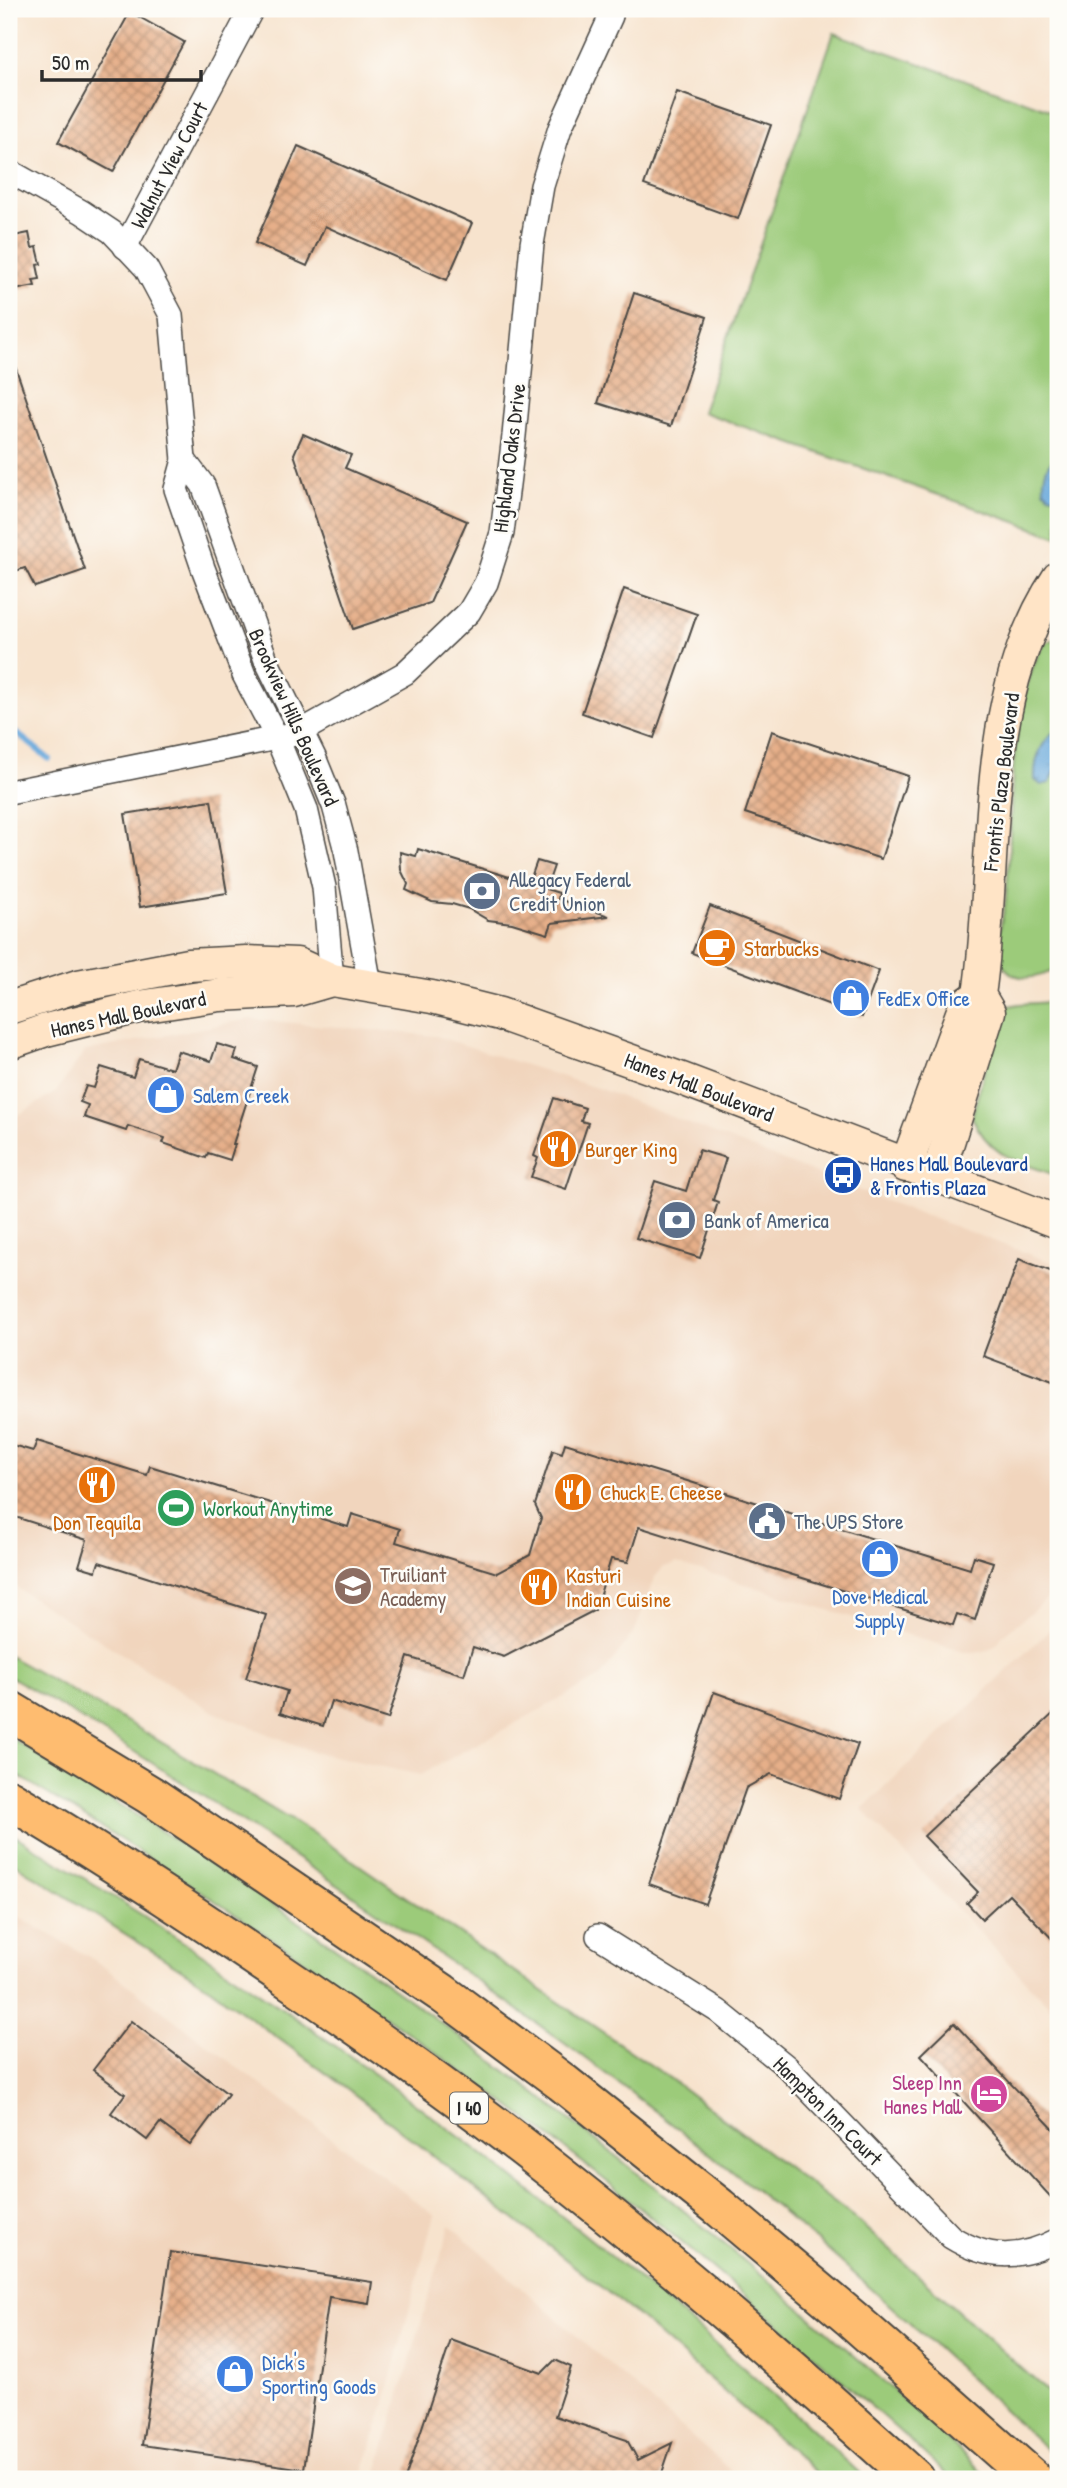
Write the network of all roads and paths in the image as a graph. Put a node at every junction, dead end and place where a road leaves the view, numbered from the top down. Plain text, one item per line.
1 (252, 9) edge
2 (611, 16) dead end
3 (9, 171) edge
4 (125, 247) junction
5 (184, 460) junction
6 (1058, 578) edge
7 (300, 732) junction
8 (277, 738) junction
9 (9, 792) edge
10 (332, 980) junction
11 (370, 985) junction
12 (979, 995) junction
13 (14, 1002) edge
14 (9, 1043) edge
15 (906, 1166) junction
16 (937, 1177) junction
17 (1058, 1222) edge
18 (9, 1710) edge
19 (9, 1799) edge
20 (598, 1936) dead end
21 (1058, 2240) edge
22 (915, 2479) edge
23 (1033, 2479) edge

1 - 4 street, Walnut View Court
2 - 7 street, Highland Oaks Drive
3 - 4 street, Brookview Hills Boulevard
4 - 5 street, Brookview Hills Boulevard
5 - 7 street, Brookview Hills Boulevard
5 - 8 street, Brookview Hills Boulevard
6 - 12 main road, Frontis Plaza Boulevard
7 - 8 street, Highland Oaks Drive
7 - 11 street, Brookview Hills Boulevard
8 - 9 street, Highland Oaks Drive
8 - 10 street, Brookview Hills Boulevard
10 - 11 main road, Hanes Mall Boulevard
10 - 13 main road, Hanes Mall Boulevard
10 - 14 main road, Hanes Mall Boulevard
11 - 15 main road, Hanes Mall Boulevard
12 - 15 main road
12 - 16 main road, Frontis Plaza Boulevard
15 - 16 main road, Hanes Mall Boulevard
16 - 17 main road, Hanes Mall Boulevard
18 - 23 highway
19 - 22 highway, I 40
20 - 21 street, Hampton Inn Court

